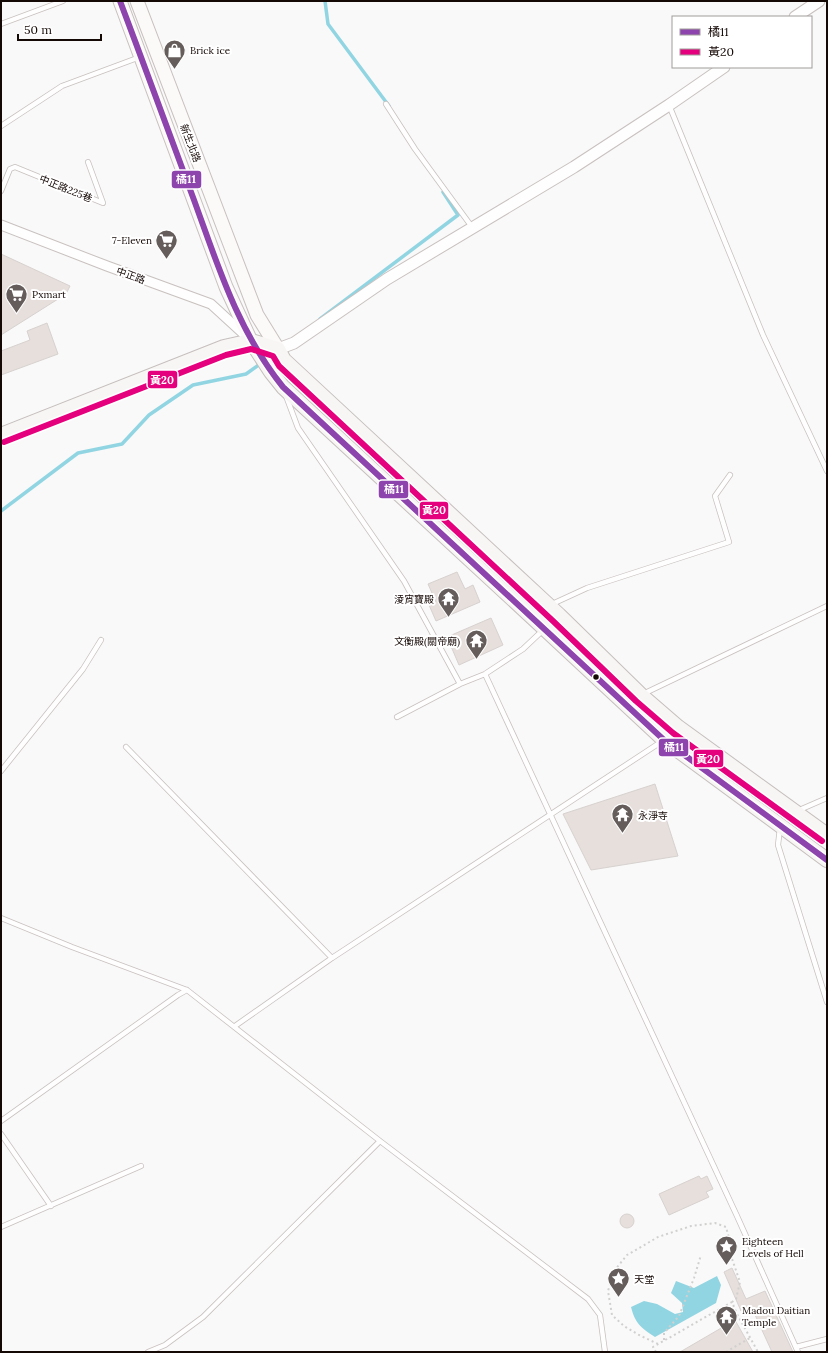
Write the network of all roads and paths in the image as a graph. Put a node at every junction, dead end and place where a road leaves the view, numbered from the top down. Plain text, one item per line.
1 (63, 1) edge
2 (120, 1) edge
3 (137, 1) edge
4 (819, 1) edge
5 (796, 16) edge
6 (1, 24) edge
7 (141, 57) junction
8 (723, 68) edge
9 (386, 104) dead end
10 (670, 105) junction
11 (1, 126) edge
12 (88, 162) dead end
13 (1, 191) edge
14 (1, 224) edge
15 (473, 228) junction
16 (251, 341) junction
17 (278, 349) junction
18 (283, 387) junction
19 (1, 435) edge
20 (827, 471) edge
21 (730, 476) dead end
22 (827, 606) edge
23 (554, 610) junction
24 (545, 628) junction
25 (101, 640) dead end
26 (485, 674) junction
27 (460, 684) junction
28 (641, 695) junction
29 (397, 717) dead end
30 (678, 727) junction
31 (664, 740) junction
32 (126, 747) dead end
33 (1, 771) edge
34 (827, 798) edge
35 (795, 812) junction
36 (550, 815) junction
37 (781, 827) junction
38 (827, 835) edge
39 (827, 860) edge
40 (1, 918) edge
41 (332, 958) junction
42 (187, 990) junction
43 (827, 1002) edge
44 (234, 1026) junction
45 (1, 1121) edge
46 (1, 1134) edge
47 (380, 1141) junction
48 (141, 1166) dead end
49 (51, 1206) junction
50 (1, 1227) edge
51 (701, 1255) dead end
52 (732, 1302) junction
53 (750, 1338) junction
54 (827, 1339) edge
55 (664, 1340) junction
56 (658, 1344) junction
57 (796, 1347) junction
58 (731, 1349) junction
59 (148, 1352) edge
60 (605, 1352) edge
61 (656, 1352) edge
62 (726, 1352) edge
63 (733, 1352) edge
64 (758, 1352) edge
65 (798, 1352) edge

1 - 6 lane
2 - 7 main road, 新生北路
3 - 17 main road, 新生北路
4 - 5 street
7 - 11 lane
7 - 16 main road, 新生北路
8 - 10 street
9 - 15 lane
10 - 15 street
10 - 20 lane
12 - 13 lane, 中正路225巷
14 - 16 street, 中正路
15 - 17 street
16 - 17 main road
16 - 18 main road
16 - 19 main road
17 - 23 main road
18 - 24 main road
18 - 27 lane
21 - 23 lane
22 - 28 lane
23 - 24 lane
23 - 28 main road
24 - 26 lane
24 - 31 main road
25 - 33 lane
26 - 27 lane
26 - 36 lane
27 - 29 lane
28 - 30 main road
30 - 31 lane
30 - 35 main road
31 - 36 lane
31 - 37 main road
32 - 41 lane
34 - 35 lane
35 - 38 main road
36 - 41 lane
36 - 57 lane
37 - 39 main road
37 - 43 lane
40 - 42 lane
41 - 44 lane
42 - 44 lane
42 - 45 lane
44 - 47 lane
46 - 49 lane
47 - 59 lane
47 - 60 lane
48 - 49 lane
49 - 50 lane
51 - 55 path
52 - 53 path
52 - 55 path
52 - 56 path
53 - 58 path
53 - 64 path
54 - 57 lane
55 - 56 path
56 - 61 path
57 - 65 lane
58 - 62 path
58 - 63 path

